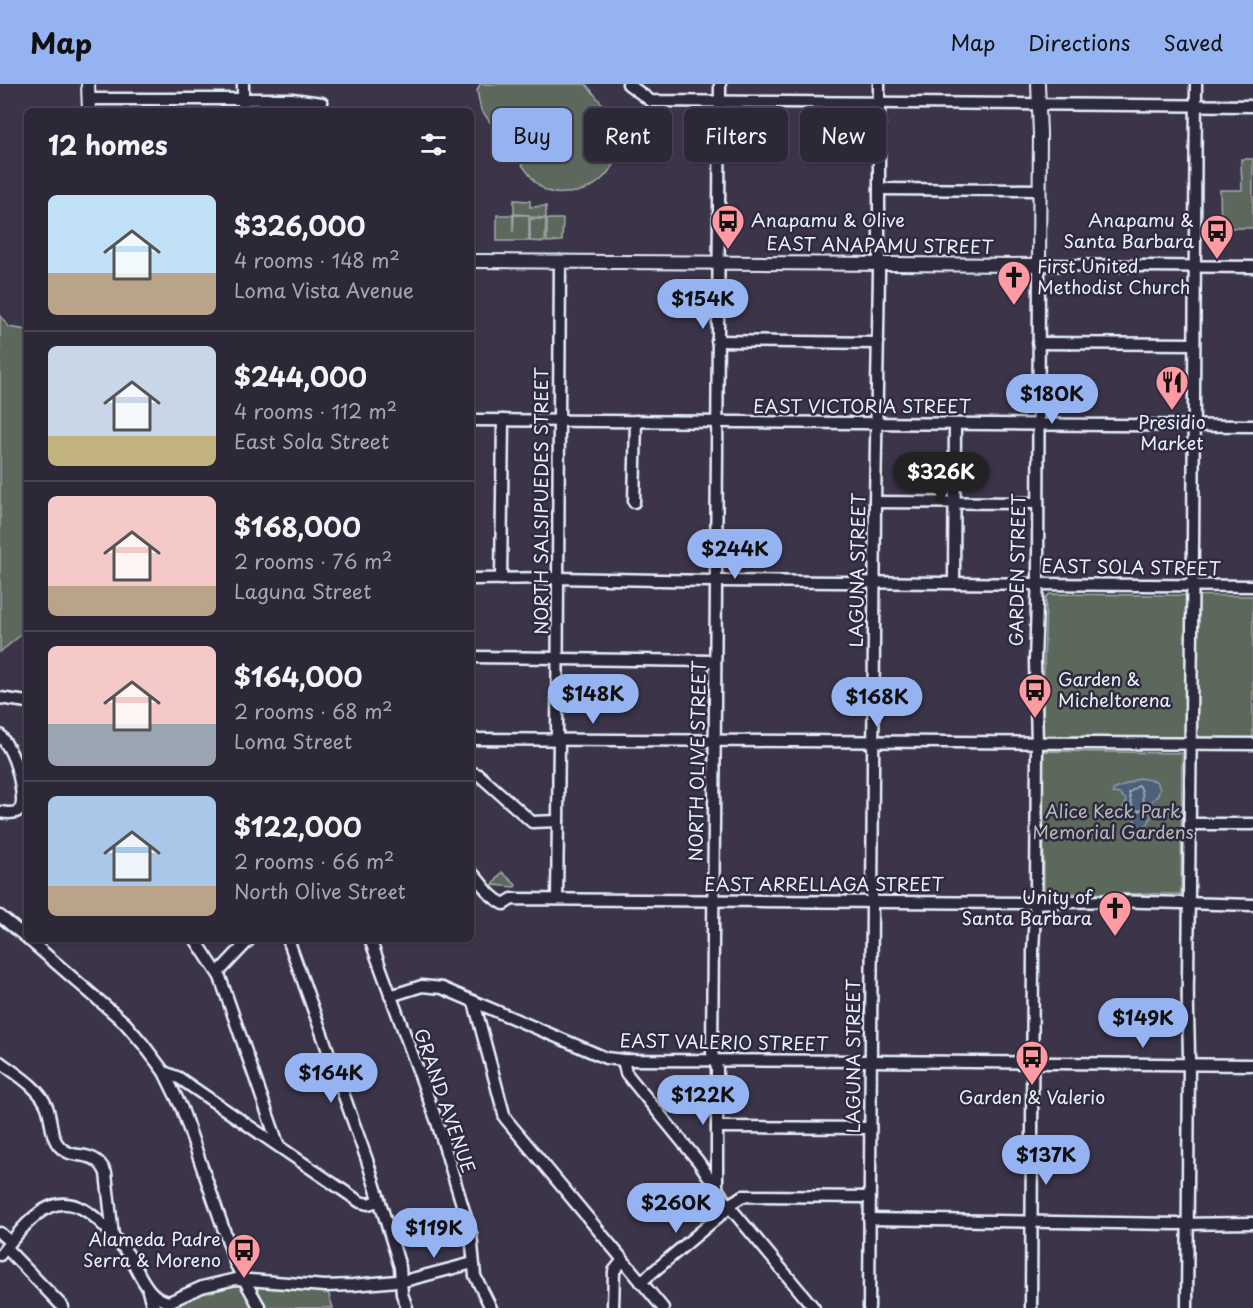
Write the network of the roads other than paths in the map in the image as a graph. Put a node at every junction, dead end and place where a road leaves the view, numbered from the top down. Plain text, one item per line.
1 (88, 84) edge
2 (243, 84) edge
3 (628, 84) edge
4 (720, 84) edge
5 (879, 84) edge
6 (1038, 84) edge
7 (1196, 84) edge
8 (243, 99) junction
9 (322, 103) dead end
10 (720, 103) junction
11 (879, 104) junction
12 (1039, 104) junction
13 (89, 105) edge
14 (1196, 106) junction
15 (1253, 106) edge
16 (243, 108) edge
17 (879, 189) junction
18 (1040, 190) junction
19 (474, 261) edge
20 (560, 261) junction
21 (718, 262) junction
22 (879, 264) junction
23 (1039, 265) junction
24 (1194, 267) junction
25 (1253, 267) edge
26 (717, 341) junction
27 (878, 343) junction
28 (1038, 344) junction
29 (1193, 344) junction
30 (474, 420) edge
31 (503, 420) junction
32 (559, 420) junction
33 (636, 421) junction
34 (717, 422) junction
35 (877, 423) junction
36 (955, 424) junction
37 (1038, 424) junction
38 (1194, 426) junction
39 (1253, 426) edge
40 (634, 502) dead end
41 (875, 502) junction
42 (955, 502) junction
43 (1038, 503) junction
44 (557, 578) junction
45 (474, 579) edge
46 (501, 579) junction
47 (716, 581) junction
48 (875, 582) junction
49 (954, 583) junction
50 (1037, 584) junction
51 (1193, 585) junction
52 (1253, 586) edge
53 (474, 657) edge
54 (558, 659) junction
55 (715, 661) junction
56 (0, 698) edge
57 (24, 702) edge
58 (0, 735) edge
59 (474, 739) edge
60 (558, 740) junction
61 (714, 741) junction
62 (873, 742) junction
63 (1037, 744) junction
64 (1192, 744) junction
65 (1253, 744) edge
66 (474, 773) edge
67 (0, 812) edge
68 (558, 821) junction
69 (1191, 824) junction
70 (1253, 824) edge
71 (474, 875) edge
72 (557, 899) junction
73 (713, 901) junction
74 (872, 901) junction
75 (1035, 902) junction
76 (1190, 903) junction
77 (1253, 905) edge
78 (0, 915) edge
79 (24, 936) edge
80 (31, 942) edge
81 (197, 942) edge
82 (247, 942) edge
83 (289, 942) edge
84 (371, 942) edge
85 (218, 973) junction
86 (390, 996) junction
87 (474, 1002) junction
88 (623, 1060) junction
89 (714, 1060) junction
90 (871, 1061) junction
91 (0, 1062) edge
92 (1032, 1064) junction
93 (1189, 1064) junction
94 (1253, 1065) edge
95 (164, 1072) junction
96 (717, 1127) junction
97 (870, 1128) junction
98 (278, 1144) junction
99 (717, 1187) junction
100 (869, 1197) junction
101 (379, 1201) junction
102 (729, 1206) junction
103 (869, 1219) junction
104 (1031, 1220) junction
105 (1189, 1223) junction
106 (1253, 1223) edge
107 (0, 1233) edge
108 (113, 1236) junction
109 (5, 1248) edge
110 (623, 1260) junction
111 (473, 1263) junction
112 (244, 1279) junction
113 (401, 1281) junction
114 (641, 1282) junction
115 (148, 1288) junction
116 (177, 1303) edge
117 (63, 1307) edge
118 (155, 1308) edge
119 (260, 1308) edge
120 (407, 1308) edge
121 (491, 1308) edge
122 (614, 1308) edge
123 (663, 1308) edge
124 (813, 1308) edge
125 (869, 1308) edge
126 (1031, 1308) edge
127 (1187, 1308) edge

1 - 13 main road
2 - 8 street
3 - 10 street
4 - 10 street, NORTH OLIVE STREET
5 - 11 street, LAGUNA STREET
6 - 12 main road, GARDEN STREET
7 - 14 street
8 - 9 street
8 - 13 street
8 - 16 street
10 - 11 street
10 - 21 street, NORTH OLIVE STREET
11 - 12 street
11 - 17 street, LAGUNA STREET
12 - 14 street
12 - 18 main road, GARDEN STREET
14 - 15 street
14 - 24 street
17 - 18 street
17 - 22 street, LAGUNA STREET
18 - 23 main road, GARDEN STREET
19 - 20 main road, EAST ANAPAMU STREET
20 - 21 main road, EAST ANAPAMU STREET
20 - 32 street, NORTH SALSIPUEDES STREET
21 - 22 main road, EAST ANAPAMU STREET
21 - 26 street, NORTH OLIVE STREET
22 - 23 main road, EAST ANAPAMU STREET
22 - 27 street, LAGUNA STREET
23 - 24 street, EAST ANAPAMU STREET
23 - 28 street, GARDEN STREET
24 - 25 street, EAST ANAPAMU STREET
24 - 29 street
26 - 27 street
26 - 34 street, NORTH OLIVE STREET
27 - 35 street, LAGUNA STREET
28 - 29 street
28 - 37 street, GARDEN STREET
29 - 38 street
30 - 31 street, EAST VICTORIA STREET
31 - 32 street, EAST VICTORIA STREET
31 - 46 street
32 - 33 street, EAST VICTORIA STREET
32 - 44 street, NORTH SALSIPUEDES STREET
33 - 34 street, EAST VICTORIA STREET
33 - 40 street
34 - 35 street, EAST VICTORIA STREET
34 - 47 street, NORTH OLIVE STREET
35 - 36 street, EAST VICTORIA STREET
35 - 41 street, LAGUNA STREET
36 - 37 street, EAST VICTORIA STREET
36 - 42 street
37 - 38 street, EAST VICTORIA STREET
37 - 43 street, GARDEN STREET
38 - 39 street, EAST VICTORIA STREET
38 - 51 street
41 - 42 street
41 - 48 street, LAGUNA STREET
42 - 43 street
42 - 49 street
43 - 50 street, GARDEN STREET
44 - 46 street, EAST SOLA STREET
44 - 47 street, EAST SOLA STREET
44 - 54 street, NORTH SALSIPUEDES STREET
45 - 46 street, EAST SOLA STREET
47 - 48 street, EAST SOLA STREET
47 - 55 street, NORTH OLIVE STREET
48 - 49 street, EAST SOLA STREET
48 - 62 street, LAGUNA STREET
49 - 50 street, EAST SOLA STREET
50 - 51 street, EAST SOLA STREET
50 - 63 street, GARDEN STREET
51 - 52 street, EAST SOLA STREET
51 - 64 street
53 - 54 street
54 - 55 street
54 - 60 street, NORTH SALSIPUEDES STREET
55 - 61 street, NORTH OLIVE STREET
56 - 57 street
58 - 67 street
59 - 60 street
60 - 61 street
60 - 68 street, NORTH SALSIPUEDES STREET
61 - 62 street
61 - 73 street, NORTH OLIVE STREET
62 - 63 street
62 - 74 street, LAGUNA STREET
63 - 64 street
63 - 75 street, GARDEN STREET
64 - 65 street
64 - 69 street
66 - 68 street
68 - 72 street, NORTH SALSIPUEDES STREET
69 - 70 street
69 - 76 street
71 - 72 street, EAST ARRELLAGA STREET
72 - 73 street, EAST ARRELLAGA STREET
73 - 74 street, EAST ARRELLAGA STREET
73 - 89 street, NORTH OLIVE STREET
74 - 75 street, EAST ARRELLAGA STREET
74 - 90 street, LAGUNA STREET
75 - 76 street, EAST ARRELLAGA STREET
75 - 92 street, GARDEN STREET
76 - 77 street, EAST ARRELLAGA STREET
76 - 93 street
78 - 79 street
80 - 95 street
81 - 85 street
82 - 85 street
83 - 101 street
84 - 86 street, GRAND AVENUE
85 - 98 street
86 - 87 street, EAST VALERIO STREET
86 - 111 street, GRAND AVENUE
87 - 88 street, EAST VALERIO STREET
87 - 110 street
88 - 89 street, EAST VALERIO STREET
88 - 99 street
89 - 90 street, EAST VALERIO STREET
89 - 96 street, NORTH OLIVE STREET
90 - 92 street, EAST VALERIO STREET
90 - 97 street, LAGUNA STREET
91 - 108 street
92 - 93 street, EAST VALERIO STREET
92 - 104 street, GARDEN STREET
93 - 94 street, EAST VALERIO STREET
93 - 105 street
95 - 98 street
95 - 112 street
96 - 97 street
96 - 99 street, NORTH OLIVE STREET
97 - 100 street, LAGUNA STREET
98 - 101 street
99 - 102 street
100 - 102 street
100 - 103 street, LAGUNA STREET
101 - 113 street
102 - 114 street
102 - 124 street
103 - 104 street
103 - 125 street, LAGUNA STREET
104 - 105 street
104 - 126 street, GARDEN STREET
105 - 106 street
105 - 127 street
107 - 109 street
108 - 109 street
108 - 115 street
109 - 117 street
110 - 114 street
110 - 122 street
111 - 113 street
111 - 121 street, GRAND AVENUE
112 - 113 street
112 - 116 street
112 - 119 street
113 - 120 street
114 - 123 street
115 - 116 street
115 - 118 street

